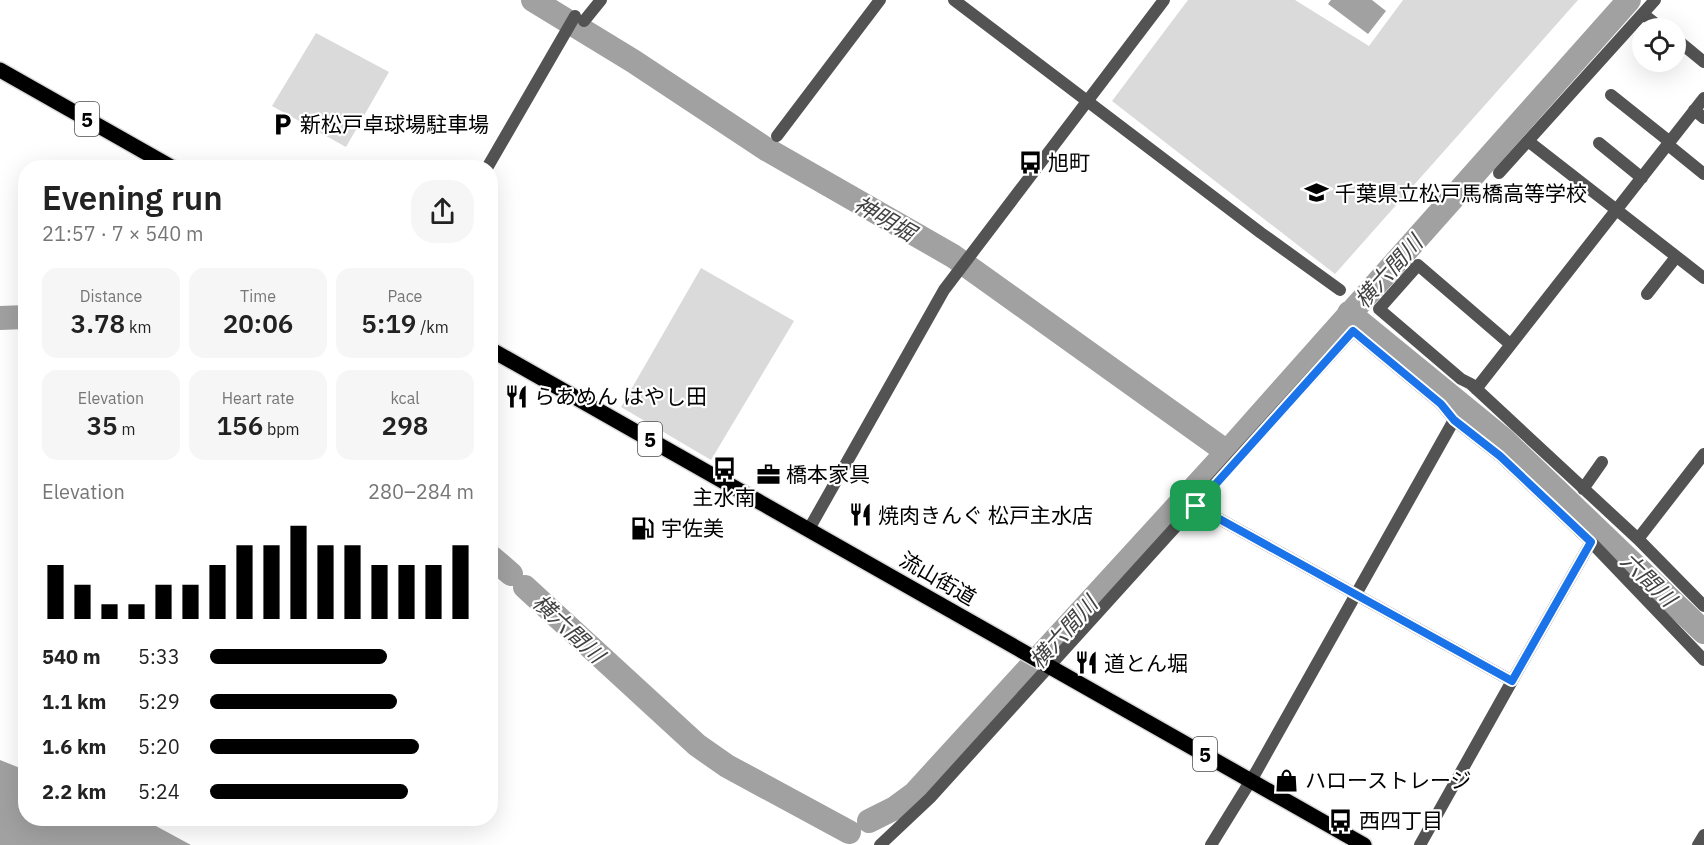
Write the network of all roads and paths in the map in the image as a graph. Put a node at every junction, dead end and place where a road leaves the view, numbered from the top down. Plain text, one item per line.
1 (601, 0) edge
2 (880, 0) edge
3 (954, 0) edge
4 (1164, 0) edge
5 (1655, 0) edge
6 (1643, 14) junction
7 (1648, 18) edge
8 (1686, 47) edge
9 (1704, 62) edge
10 (0, 70) edge
11 (1611, 95) dead end
12 (1704, 98) edge
13 (1087, 101) junction
14 (1699, 114) edge
15 (777, 136) dead end
16 (1528, 141) junction
17 (1599, 143) dead end
18 (1669, 143) junction
19 (159, 160) edge
20 (492, 160) edge
21 (1499, 173) dead end
22 (1704, 174) edge
23 (1642, 178) junction
24 (1617, 210) junction
25 (1676, 257) junction
26 (1704, 278) edge
27 (1340, 290) dead end
28 (1647, 294) dead end
29 (1510, 344) junction
30 (498, 354) edge
31 (1476, 389) junction
32 (1454, 420) junction
33 (1704, 454) edge
34 (1602, 462) dead end
35 (1582, 489) junction
36 (1196, 506) junction
37 (809, 529) junction
38 (1638, 539) junction
39 (1591, 542) junction
40 (1356, 595) junction
41 (1704, 606) edge
42 (1704, 660) edge
43 (1047, 665) junction
44 (1512, 681) junction
45 (1250, 780) junction
46 (1704, 835) edge
47 (880, 845) edge
48 (1211, 845) edge
49 (1364, 845) edge
50 (1420, 845) edge
51 (1698, 845) edge

1 - 20 street
2 - 15 street
3 - 13 street
4 - 13 street
5 - 6 street
6 - 7 street
6 - 16 street
8 - 9 street
10 - 19 main road, 5
11 - 18 street
12 - 14 street
13 - 27 street
13 - 37 street
14 - 18 street
16 - 21 street
16 - 24 street
17 - 23 street
18 - 22 street
18 - 23 street
23 - 24 street
24 - 25 street
24 - 29 street
25 - 26 street
25 - 28 street
29 - 31 street
29 - 31 street
30 - 37 main road, 流山街道 / 5
31 - 35 street
32 - 36 street
32 - 39 street
32 - 40 street
33 - 38 street
34 - 35 street
35 - 38 street
36 - 40 street
36 - 43 street
37 - 43 main road, 流山街道 / 5
38 - 41 street
39 - 42 street
39 - 44 street
40 - 44 street
40 - 45 street
43 - 45 main road, 流山街道 / 5
43 - 47 street
44 - 50 street
45 - 48 street
45 - 49 main road, 流山街道 / 5
46 - 51 street

